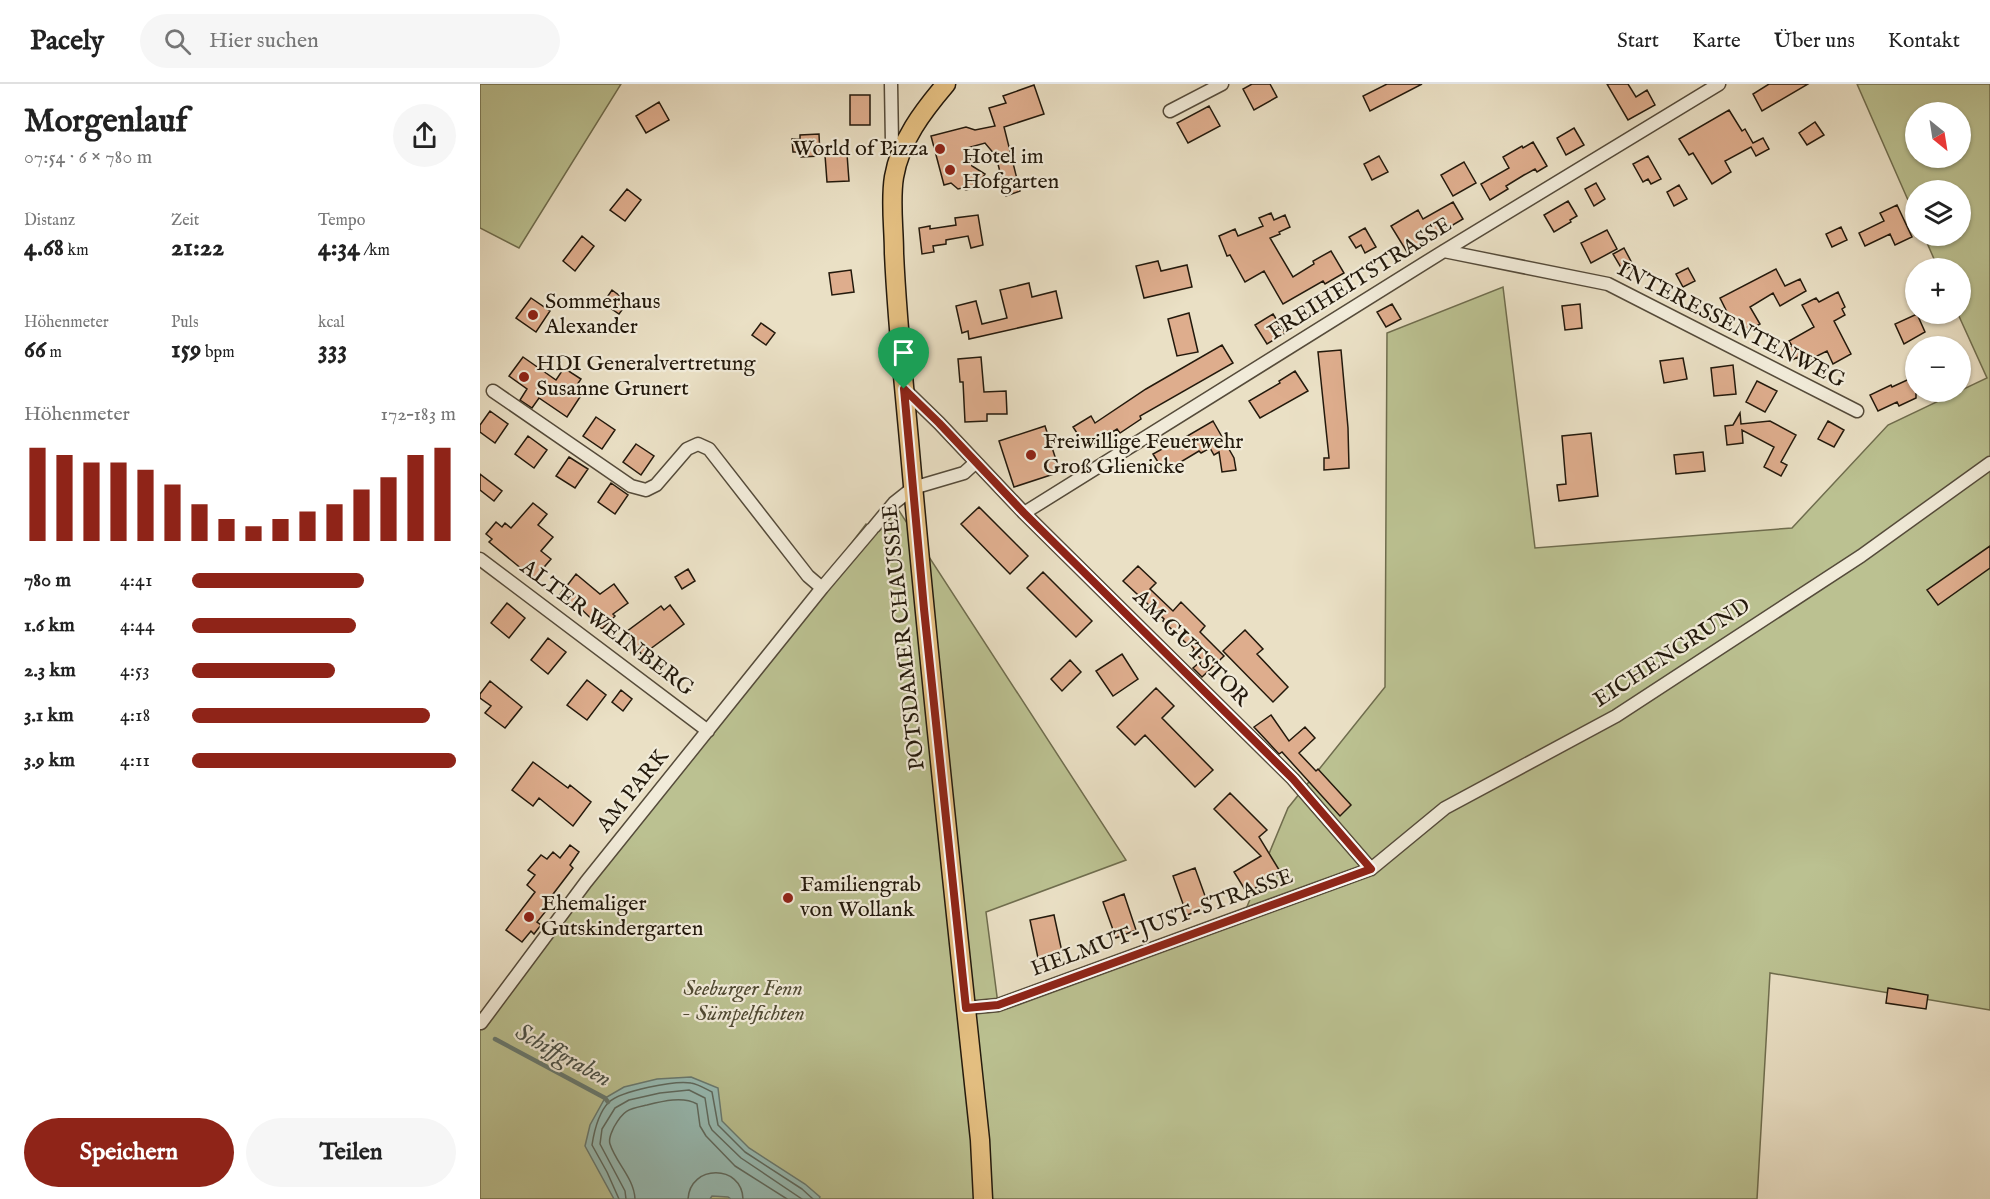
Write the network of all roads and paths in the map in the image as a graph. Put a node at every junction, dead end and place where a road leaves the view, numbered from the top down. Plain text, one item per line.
1 (891, 84) edge
2 (946, 84) edge
3 (1222, 84) edge
4 (1719, 84) edge
5 (1170, 111) dead end
6 (901, 149) junction
7 (1444, 252) junction
8 (904, 389) junction
9 (493, 391) dead end
10 (1857, 411) dead end
11 (975, 463) junction
12 (1990, 463) edge
13 (913, 488) junction
14 (1024, 513) junction
15 (480, 559) edge
16 (822, 588) junction
17 (708, 732) junction
18 (1371, 869) junction
19 (966, 1008) junction
20 (482, 1023) edge
21 (982, 1199) edge

1 - 6 street
2 - 6 main road, POTSDAMER CHAUSSEE
3 - 5 street
4 - 7 street, FREIHEITSTRASSE
6 - 8 main road, POTSDAMER CHAUSSEE
7 - 10 street, INTERESSENTENWEG
7 - 14 street, FREIHEITSTRASSE
8 - 11 street, AM GUTSTOR
8 - 13 main road, POTSDAMER CHAUSSEE
9 - 16 street
11 - 13 street
11 - 14 street, AM GUTSTOR
12 - 18 street, EICHENGRUND
13 - 16 street, AM PARK
13 - 19 main road, POTSDAMER CHAUSSEE
14 - 18 street, AM GUTSTOR
15 - 17 street, ALTER WEINBERG
16 - 17 street, AM PARK
17 - 20 street, AM PARK
18 - 19 street, HELMUT-JUST-STRASSE
19 - 21 main road, POTSDAMER CHAUSSEE

